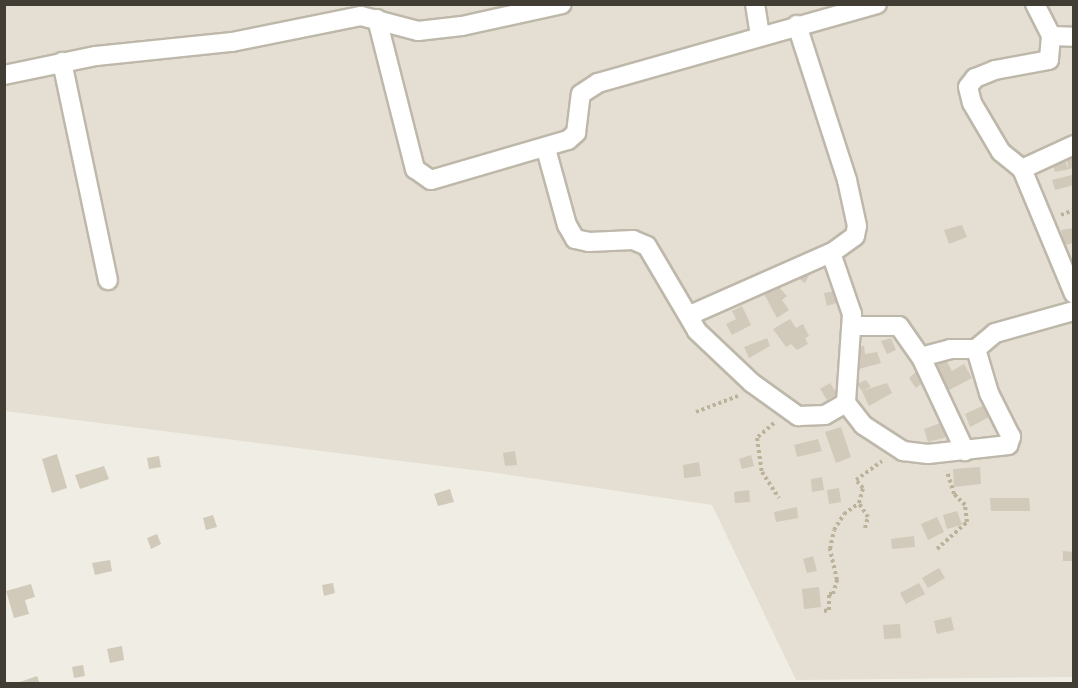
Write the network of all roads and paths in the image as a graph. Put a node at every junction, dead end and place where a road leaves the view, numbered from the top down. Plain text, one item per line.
1 (562, 4) edge
2 (755, 4) edge
3 (877, 4) edge
4 (1035, 4) edge
5 (377, 19) junction
6 (797, 25) junction
7 (760, 35) junction
8 (1051, 36) junction
9 (1074, 37) edge
10 (62, 62) junction
11 (4, 75) edge
12 (1074, 145) edge
13 (546, 149) junction
14 (1022, 169) junction
15 (831, 253) junction
16 (108, 280) dead end
17 (1074, 294) edge
18 (1074, 311) edge
19 (690, 315) junction
20 (854, 326) junction
21 (976, 349) junction
22 (921, 357) junction
23 (752, 383) junction
24 (846, 403) junction
25 (789, 410) junction
26 (696, 412) dead end
27 (893, 447) junction
28 (965, 451) junction
29 (942, 453) junction
30 (779, 498) dead end
31 (859, 503) junction
32 (866, 528) dead end
33 (937, 549) dead end
34 (824, 611) dead end

1 - 5 street
2 - 7 street
3 - 6 street
4 - 8 street
5 - 10 street
5 - 13 street
6 - 7 street
6 - 15 street
7 - 13 street
8 - 9 street
8 - 14 street
10 - 11 street
10 - 16 street
12 - 14 street
13 - 19 street
14 - 17 street
15 - 19 street
15 - 20 street
18 - 21 street
19 - 23 street
20 - 22 street
20 - 24 street
21 - 22 street
21 - 28 street
22 - 28 street
23 - 25 street
23 - 26 path
24 - 25 street
24 - 27 street
25 - 30 path
27 - 29 street
27 - 31 path
28 - 29 street
29 - 33 path
31 - 32 path
31 - 34 path

